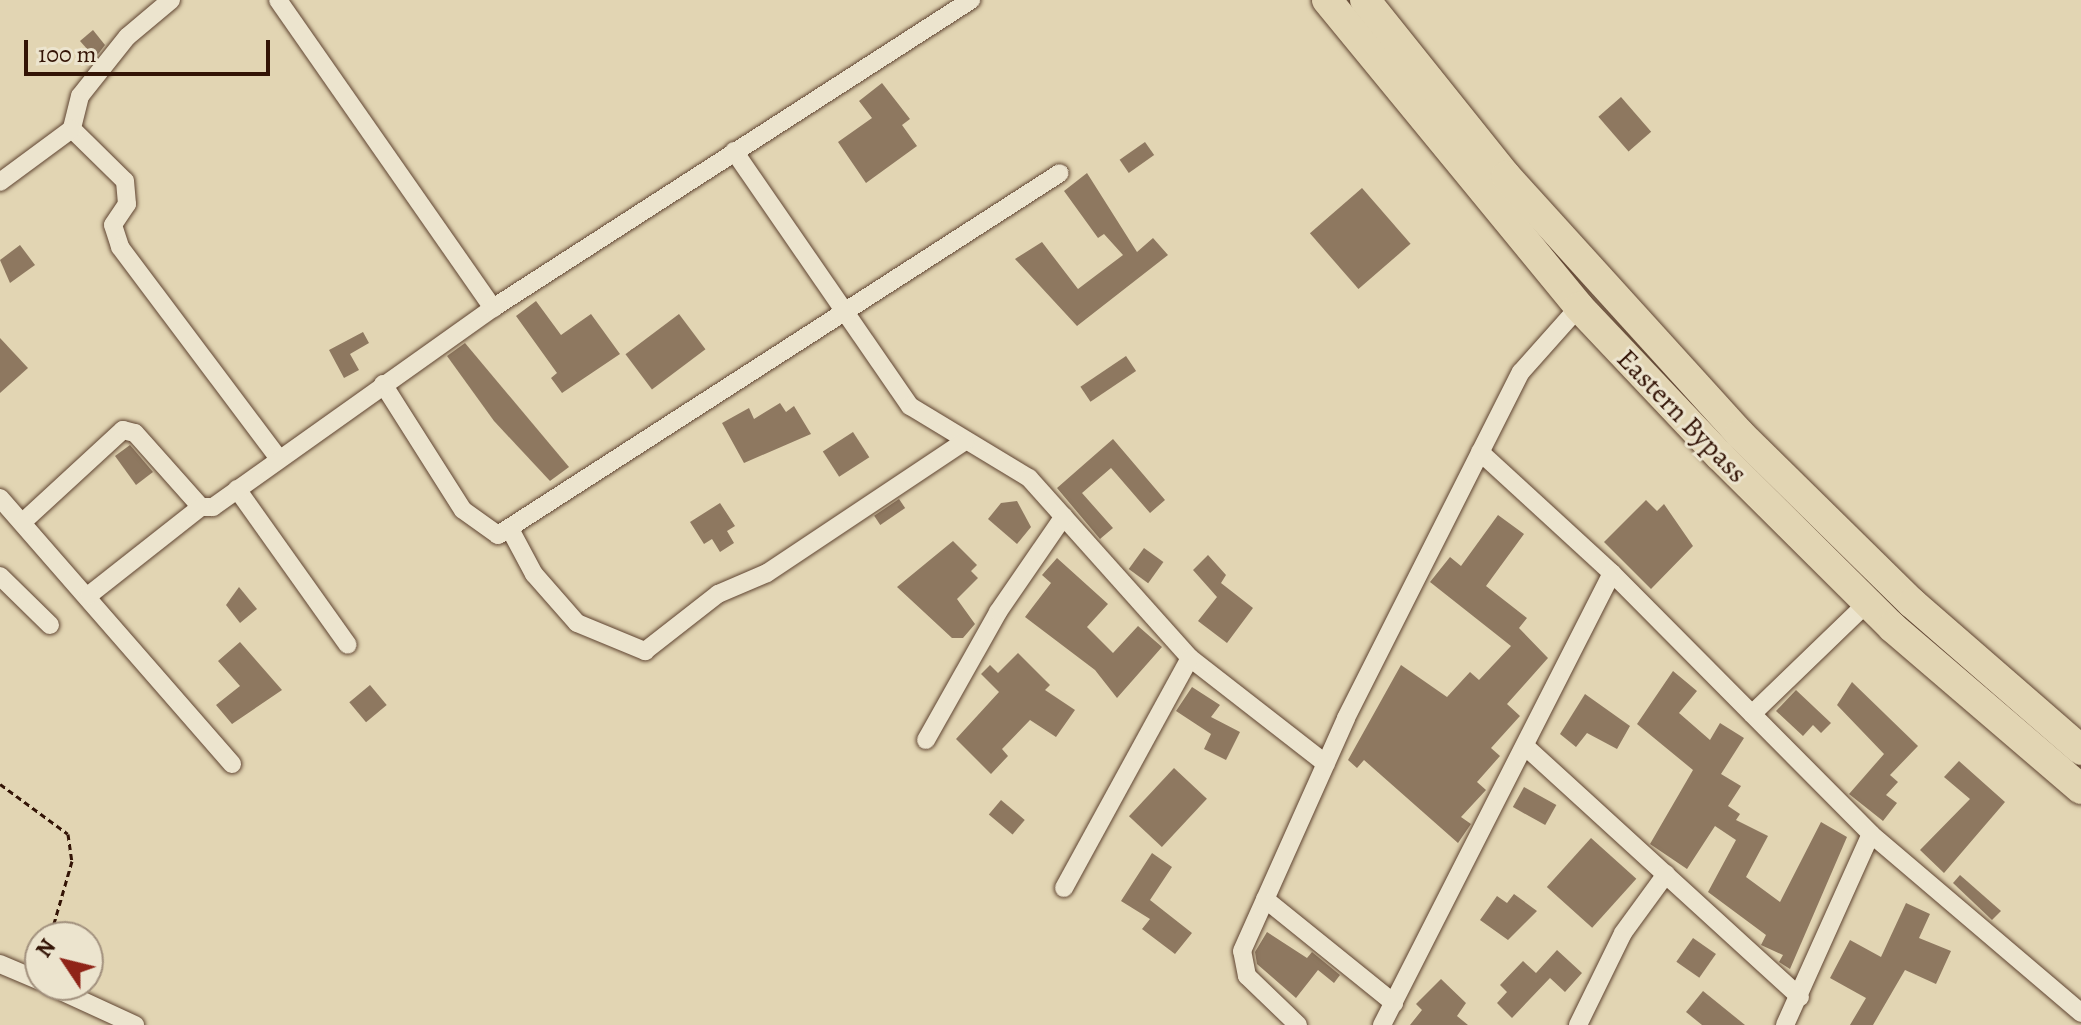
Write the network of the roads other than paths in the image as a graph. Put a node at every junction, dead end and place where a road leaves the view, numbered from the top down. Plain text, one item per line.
1 (171, 0) edge
2 (278, 0) edge
3 (971, 0) edge
4 (1327, 0) edge
5 (1365, 0) edge
6 (72, 129) junction
7 (734, 151) junction
8 (1060, 173) dead end
9 (0, 182) edge
10 (1579, 307) junction
11 (493, 308) junction
12 (846, 318) junction
13 (383, 384) junction
14 (965, 441) junction
15 (1480, 452) junction
16 (279, 459) junction
17 (237, 489) junction
18 (0, 498) edge
19 (201, 507) junction
20 (1064, 516) junction
21 (25, 520) junction
22 (511, 531) junction
23 (1612, 573) junction
24 (0, 576) edge
25 (89, 595) junction
26 (1868, 602) junction
27 (50, 625) dead end
28 (348, 645) dead end
29 (1190, 658) junction
30 (1752, 714) junction
31 (926, 740) dead end
32 (1526, 747) junction
33 (2081, 750) edge
34 (232, 764) dead end
35 (1326, 764) junction
36 (2081, 789) edge
37 (1871, 834) junction
38 (1666, 874) junction
39 (1064, 888) dead end
40 (1265, 899) junction
41 (0, 964) edge
42 (24, 974) edge
43 (1800, 997) junction
44 (83, 1001) edge
45 (1394, 1003) junction
46 (2081, 1013) edge
47 (135, 1025) edge
48 (1298, 1025) edge
49 (1382, 1025) edge
50 (1578, 1025) edge
51 (1785, 1025) edge

1 - 6 street
2 - 11 street
3 - 7 street
4 - 10 main road, Eastern Bypass
5 - 33 main road, Eastern Bypass
6 - 9 street
6 - 16 street
7 - 11 street
7 - 12 street
8 - 12 street
10 - 15 street
10 - 26 main road, Eastern Bypass
11 - 13 street
12 - 14 street
12 - 22 street
13 - 16 street
13 - 22 street
14 - 20 street
14 - 22 street
15 - 23 street
15 - 35 street
16 - 17 street
17 - 19 street
17 - 28 street
18 - 21 street
19 - 21 street
19 - 25 street
20 - 29 street
20 - 31 street
21 - 25 street
23 - 30 street
23 - 32 street
24 - 27 street
25 - 34 street
26 - 30 street
26 - 36 main road, Eastern Bypass
29 - 35 street
29 - 39 street
30 - 37 street
32 - 38 street
32 - 45 street
35 - 40 street
37 - 43 street
37 - 46 street
38 - 43 street
38 - 50 street
40 - 45 street
40 - 48 street
41 - 42 street
43 - 51 street
44 - 47 street
45 - 49 street

